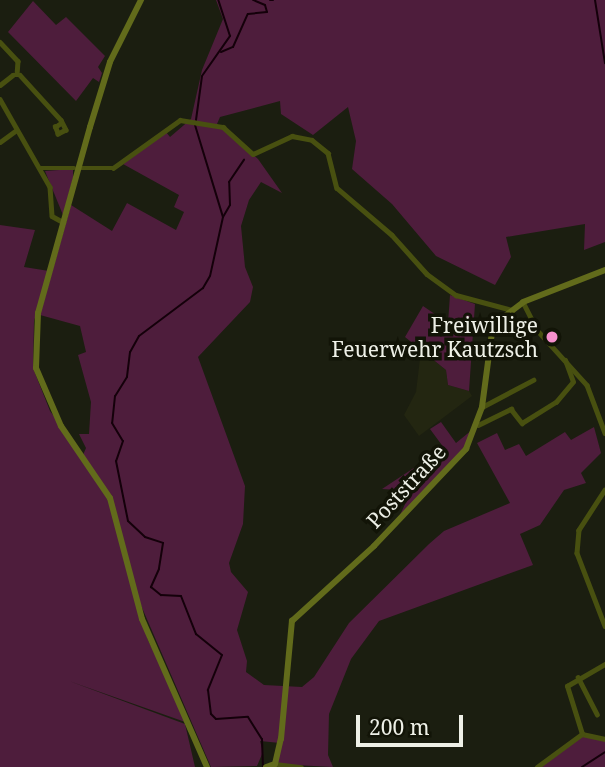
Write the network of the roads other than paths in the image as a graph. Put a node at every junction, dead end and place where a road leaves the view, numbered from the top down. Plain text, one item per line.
1 (141, 0) edge
2 (0, 42) edge
3 (17, 74) junction
4 (0, 85) edge
5 (0, 99) edge
6 (61, 123) dead end
7 (15, 131) junction
8 (0, 142) edge
9 (41, 168) junction
10 (76, 168) junction
11 (63, 222) junction
12 (605, 270) edge
13 (523, 302) junction
14 (512, 310) junction
15 (565, 359) junction
16 (533, 380) dead end
17 (482, 407) junction
18 (478, 425) junction
19 (605, 433) edge
20 (605, 490) edge
21 (605, 626) edge
22 (605, 664) edge
23 (578, 677) junction
24 (597, 714) dead end
25 (582, 734) junction
26 (605, 739) edge
27 (275, 764) junction
28 (207, 767) edge
29 (266, 767) edge
30 (301, 767) edge
31 (537, 767) edge

1 - 10 main road
2 - 3 street
3 - 4 street
3 - 6 street
5 - 7 street
7 - 8 street
7 - 9 street
9 - 10 street
9 - 11 street
10 - 11 main road
10 - 14 street
11 - 28 main road
12 - 13 main road, Poststraße
13 - 14 main road, Poststraße
13 - 15 street
14 - 17 main road, Poststraße
15 - 18 street
15 - 19 street
16 - 17 street
17 - 18 main road, Poststraße
18 - 27 main road, Poststraße
20 - 21 street
22 - 23 street
23 - 24 street
23 - 25 street
25 - 26 street
25 - 31 street
27 - 29 main road
27 - 30 street

